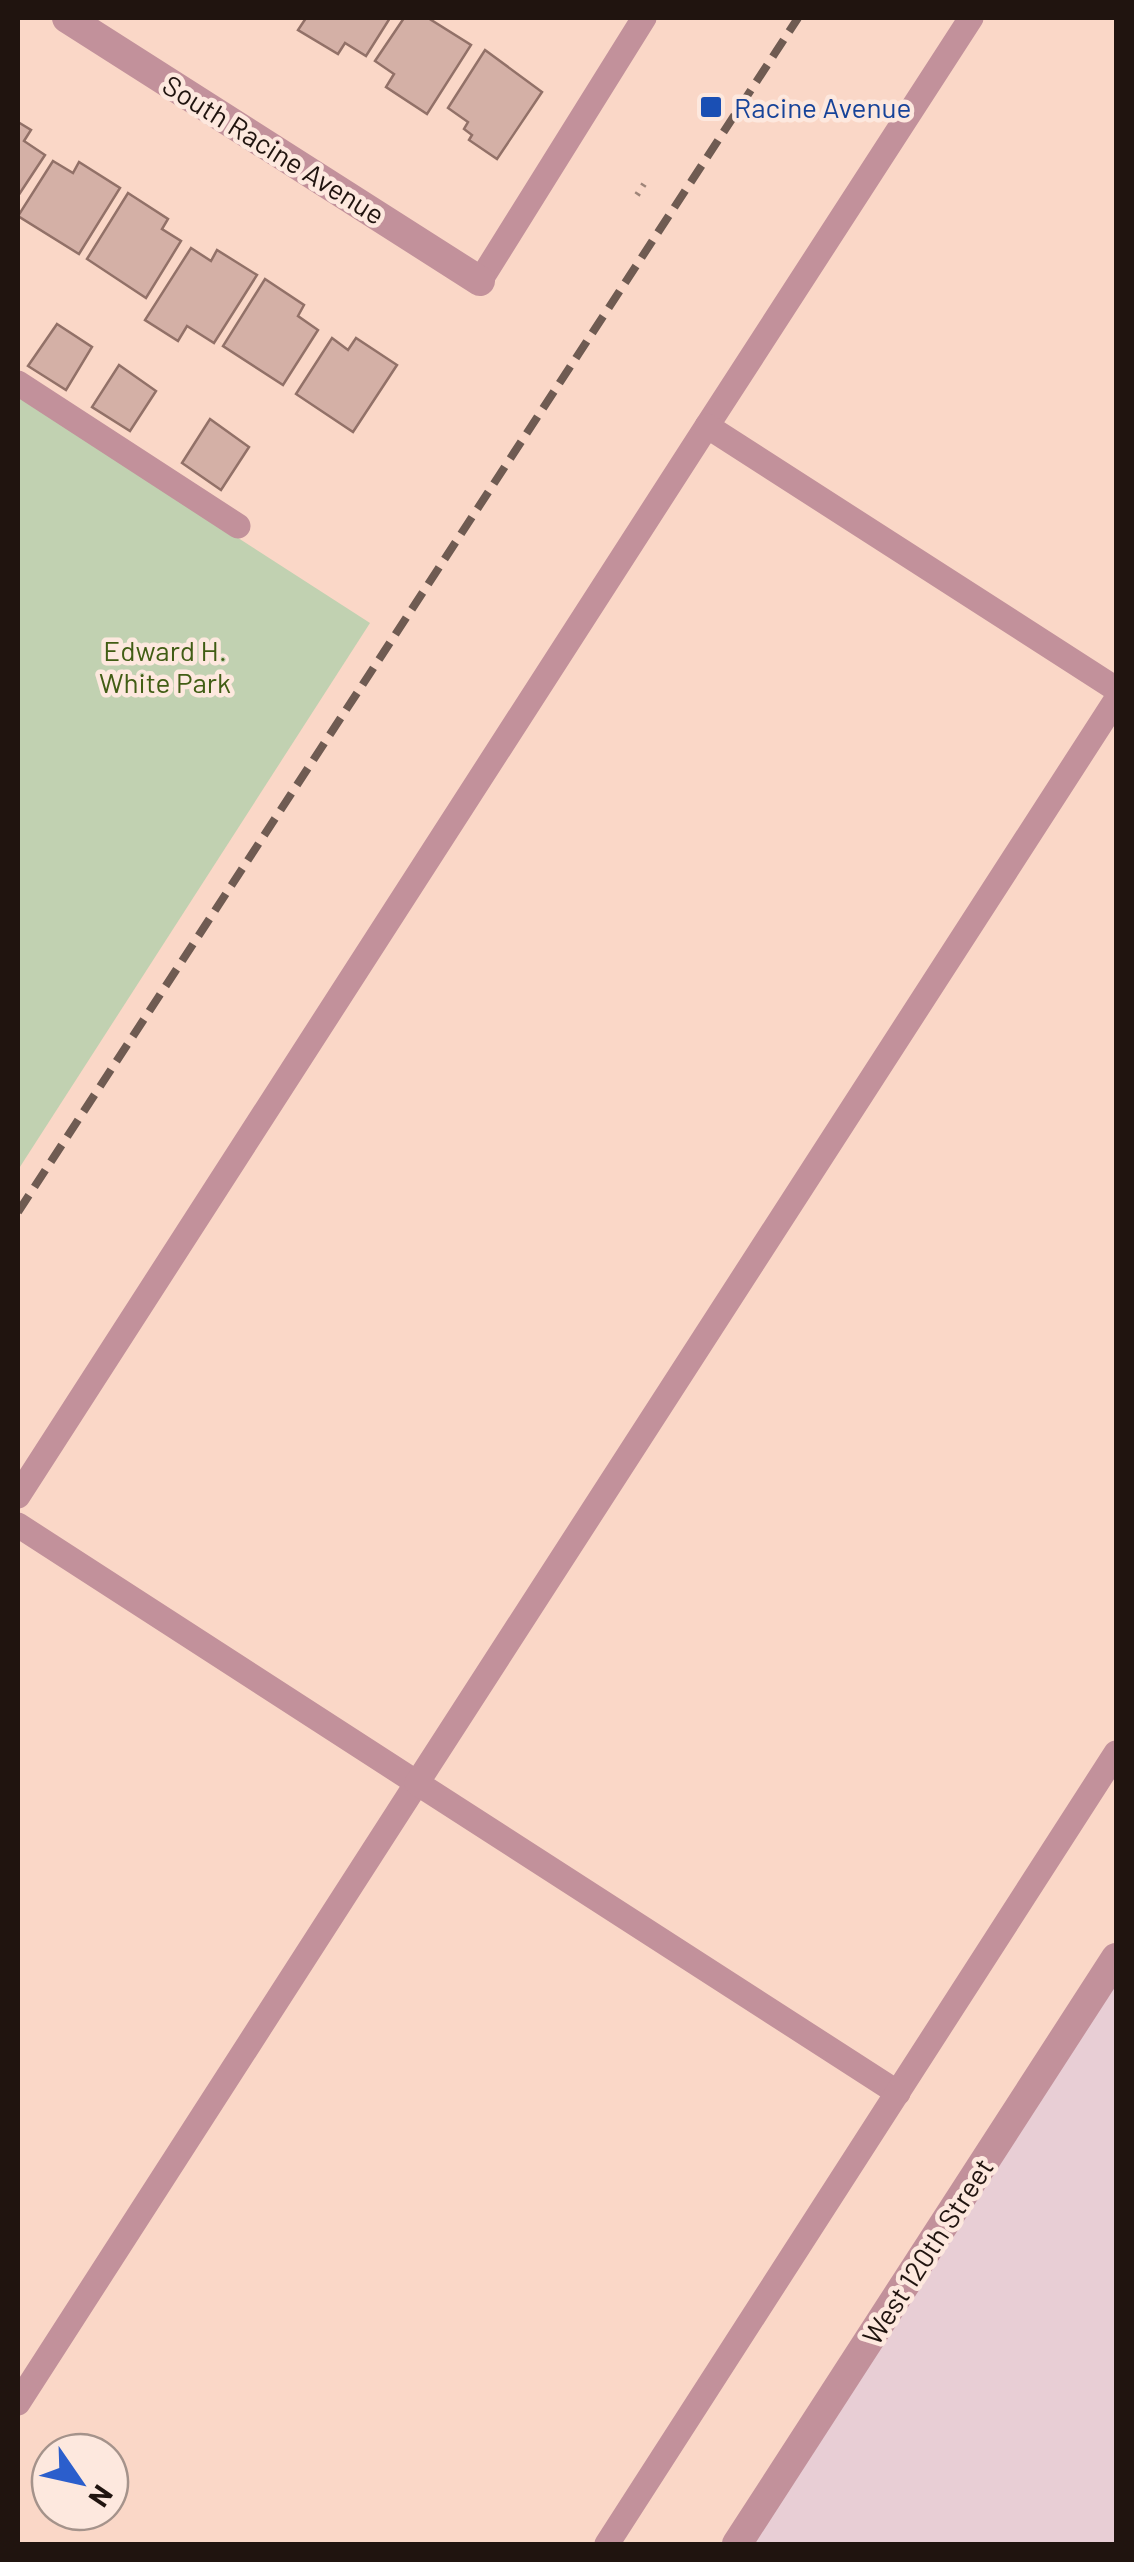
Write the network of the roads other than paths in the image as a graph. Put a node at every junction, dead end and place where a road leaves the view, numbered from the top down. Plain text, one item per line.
1 (67, 18) edge
2 (644, 18) edge
3 (971, 18) edge
4 (480, 281) joint
5 (18, 382) edge
6 (707, 426) junction
7 (238, 526) dead end
8 (1116, 689) edge
9 (1116, 700) edge
10 (18, 1496) edge
11 (18, 1526) edge
12 (1116, 1753) edge
13 (418, 1783) junction
14 (1116, 1958) edge
15 (898, 2094) junction
16 (18, 2403) edge
17 (606, 2544) edge
18 (736, 2544) edge

1 - 4 street, South Racine Avenue
2 - 4 lane
3 - 6 lane
5 - 7 lane
6 - 8 lane
6 - 10 lane
9 - 13 lane
11 - 13 lane
12 - 15 lane
13 - 15 lane
13 - 16 lane
14 - 18 street, West 120th Street
15 - 17 lane

